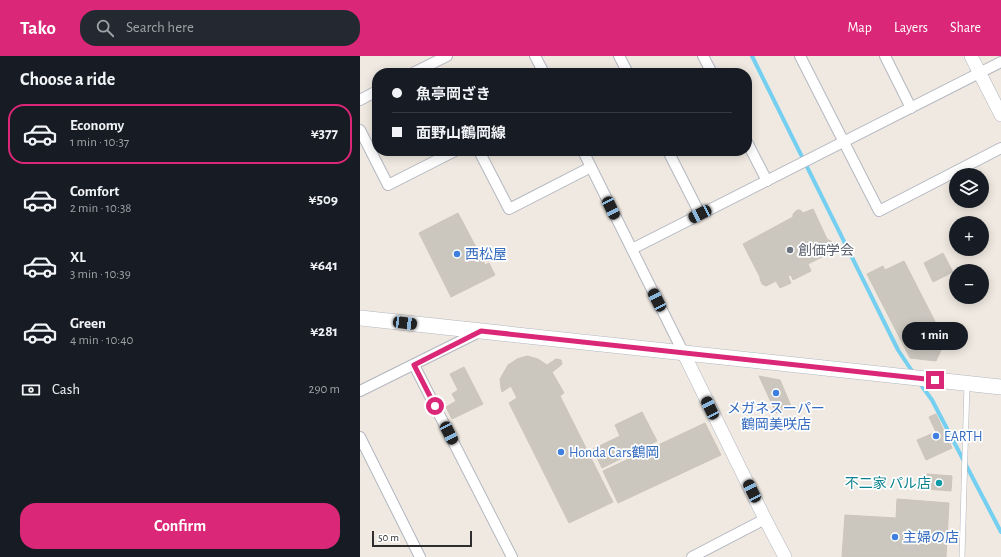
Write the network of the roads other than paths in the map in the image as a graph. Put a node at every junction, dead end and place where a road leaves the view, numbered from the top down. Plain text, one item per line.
1 (447, 56) edge
2 (535, 56) edge
3 (619, 56) edge
4 (703, 56) edge
5 (800, 56) edge
6 (885, 56) edge
7 (971, 56) edge
8 (1001, 62) edge
9 (423, 68) edge
10 (541, 68) edge
11 (625, 68) edge
12 (709, 68) edge
13 (980, 73) junction
14 (372, 94) edge
15 (360, 100) edge
16 (911, 108) junction
17 (1001, 115) edge
18 (360, 130) edge
19 (844, 142) junction
20 (1001, 148) edge
21 (752, 152) edge
22 (372, 154) edge
23 (373, 156) edge
24 (445, 156) edge
25 (482, 156) edge
26 (586, 156) edge
27 (671, 156) edge
28 (591, 167) junction
29 (767, 181) junction
30 (700, 214) junction
31 (632, 249) junction
32 (360, 318) edge
33 (481, 331) junction
34 (683, 352) junction
35 (414, 365) junction
36 (966, 383) junction
37 (1001, 387) edge
38 (360, 392) edge
39 (360, 437) edge
40 (765, 519) junction
41 (420, 557) edge
42 (512, 557) edge
43 (692, 557) edge
44 (786, 557) edge
45 (962, 557) edge

1 - 9 street
2 - 10 street
3 - 11 street
4 - 12 street
5 - 19 street
6 - 16 street
7 - 13 street
8 - 13 street
13 - 16 street
13 - 17 street
14 - 15 street
16 - 19 street
18 - 22 street
19 - 20 street
19 - 29 street
21 - 29 street
23 - 24 street
25 - 28 street
26 - 28 street
27 - 30 street
28 - 31 street
29 - 30 street
30 - 31 street
31 - 34 street
32 - 33 main road
33 - 34 main road
33 - 35 street
34 - 36 main road
34 - 40 street
35 - 38 street
35 - 42 street
36 - 37 main road
36 - 45 lane
39 - 41 street
40 - 43 street
40 - 44 street

